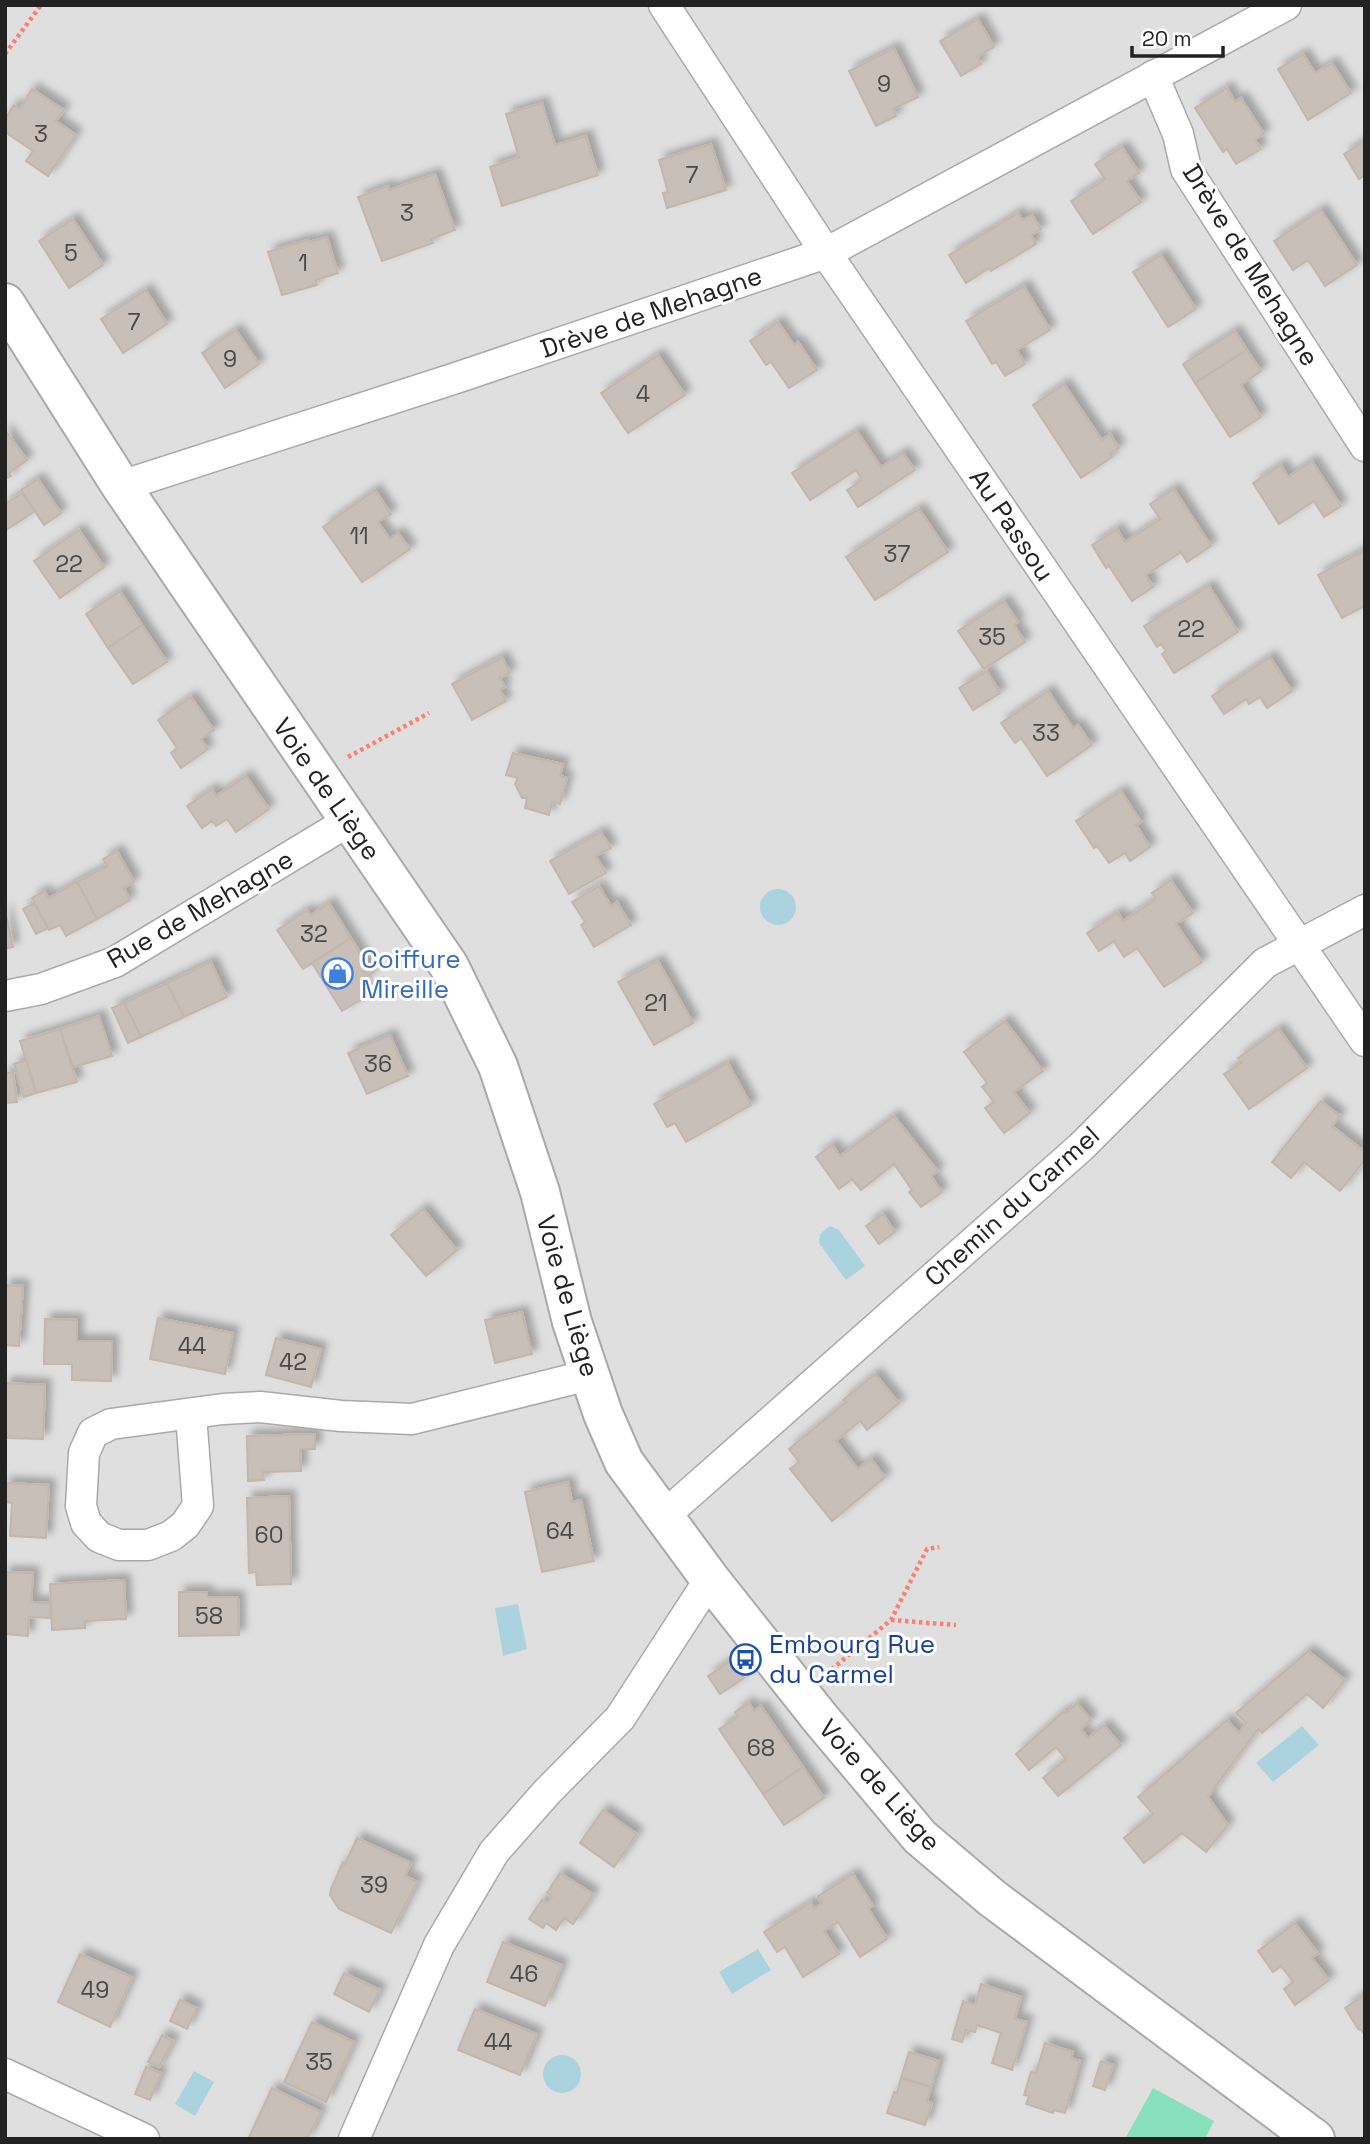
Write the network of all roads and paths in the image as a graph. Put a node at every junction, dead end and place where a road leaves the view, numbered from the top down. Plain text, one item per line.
1 (41, 5) edge
2 (664, 5) edge
3 (1286, 5) edge
4 (5, 54) edge
5 (1153, 76) junction
6 (826, 253) junction
7 (5, 303) edge
8 (1365, 446) edge
9 (121, 486) junction
10 (429, 713) dead end
11 (317, 775) junction
12 (349, 821) junction
13 (1365, 910) edge
14 (1298, 944) junction
15 (5, 996) edge
16 (1365, 1041) edge
17 (589, 1375) junction
18 (191, 1415) junction
19 (665, 1515) junction
20 (939, 1547) dead end
21 (710, 1579) junction
22 (891, 1620) junction
23 (956, 1625) dead end
24 (802, 1695) junction
25 (5, 2074) edge
26 (144, 2139) edge
27 (354, 2139) edge
28 (1315, 2139) edge

1 - 4 path
2 - 6 street, Au Passou
3 - 5 street, Drève de Mehagne
5 - 6 street, Drève de Mehagne
5 - 8 street, Drève de Mehagne
6 - 9 street, Drève de Mehagne
6 - 14 street, Au Passou
7 - 9 street, Voie de Liège
9 - 11 street, Voie de Liège
10 - 11 path
11 - 12 street, Voie de Liège
12 - 15 street, Rue de Mehagne
12 - 17 street, Voie de Liège
13 - 14 street, Chemin du Carmel
14 - 16 street, Au Passou
14 - 19 street, Chemin du Carmel
17 - 18 street
17 - 19 street, Voie de Liège
18 - 18 street
19 - 21 street, Voie de Liège
20 - 22 path
21 - 24 street, Voie de Liège
21 - 27 street
22 - 23 path
22 - 24 path
24 - 28 street, Voie de Liège
25 - 26 street

